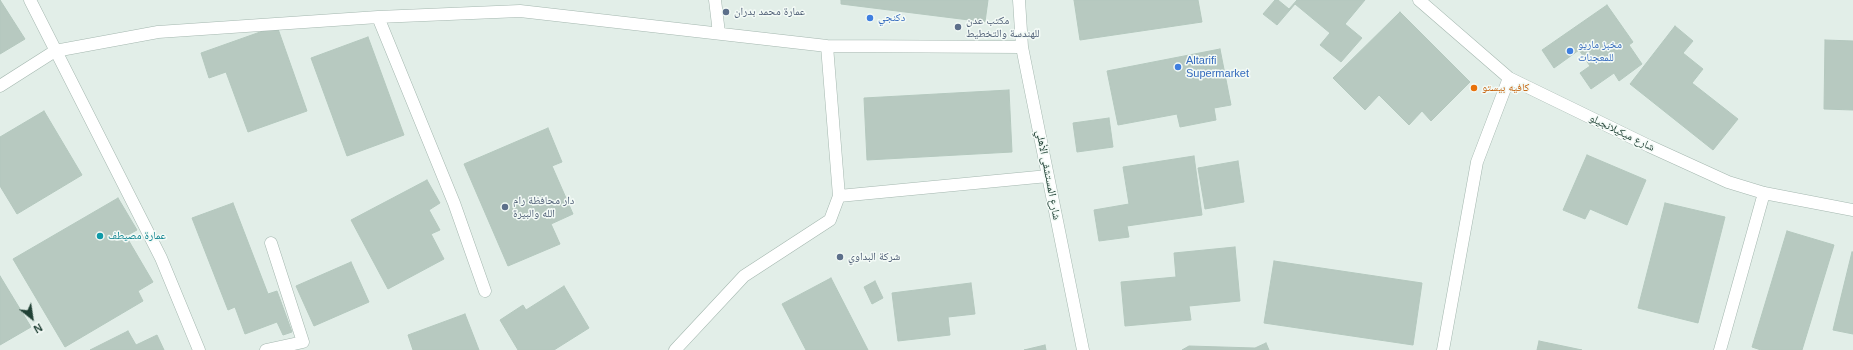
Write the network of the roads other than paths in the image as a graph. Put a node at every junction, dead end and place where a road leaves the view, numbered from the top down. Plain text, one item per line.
1 (30, 0) edge
2 (715, 0) edge
3 (1019, 0) edge
4 (1419, 0) edge
5 (519, 5) edge
6 (378, 17) junction
7 (720, 33) junction
8 (827, 46) junction
9 (1022, 47) junction
10 (55, 51) junction
11 (1509, 78) junction
12 (0, 86) edge
13 (1048, 176) junction
14 (1764, 193) junction
15 (839, 196) junction
16 (1853, 210) edge
17 (271, 244) dead end
18 (485, 291) dead end
19 (199, 350) edge
20 (266, 350) edge
21 (675, 350) edge
22 (1083, 350) edge
23 (1443, 350) edge
24 (1720, 350) edge

1 - 10 street
2 - 7 street
3 - 9 street, شارع المستشفى الأهلي
4 - 11 street, شارع ميكيلانجيلو
5 - 6 street
5 - 7 street
6 - 10 street
6 - 18 street
7 - 8 street
8 - 9 street
8 - 15 street
9 - 13 street, شارع المستشفى الأهلي
10 - 12 street
10 - 19 street
11 - 14 street, شارع ميكيلانجيلو
11 - 23 street
13 - 15 street
13 - 22 street, شارع المستشفى الأهلي
14 - 16 street, شارع ميكيلانجيلو
14 - 24 street
15 - 21 street
17 - 20 street

